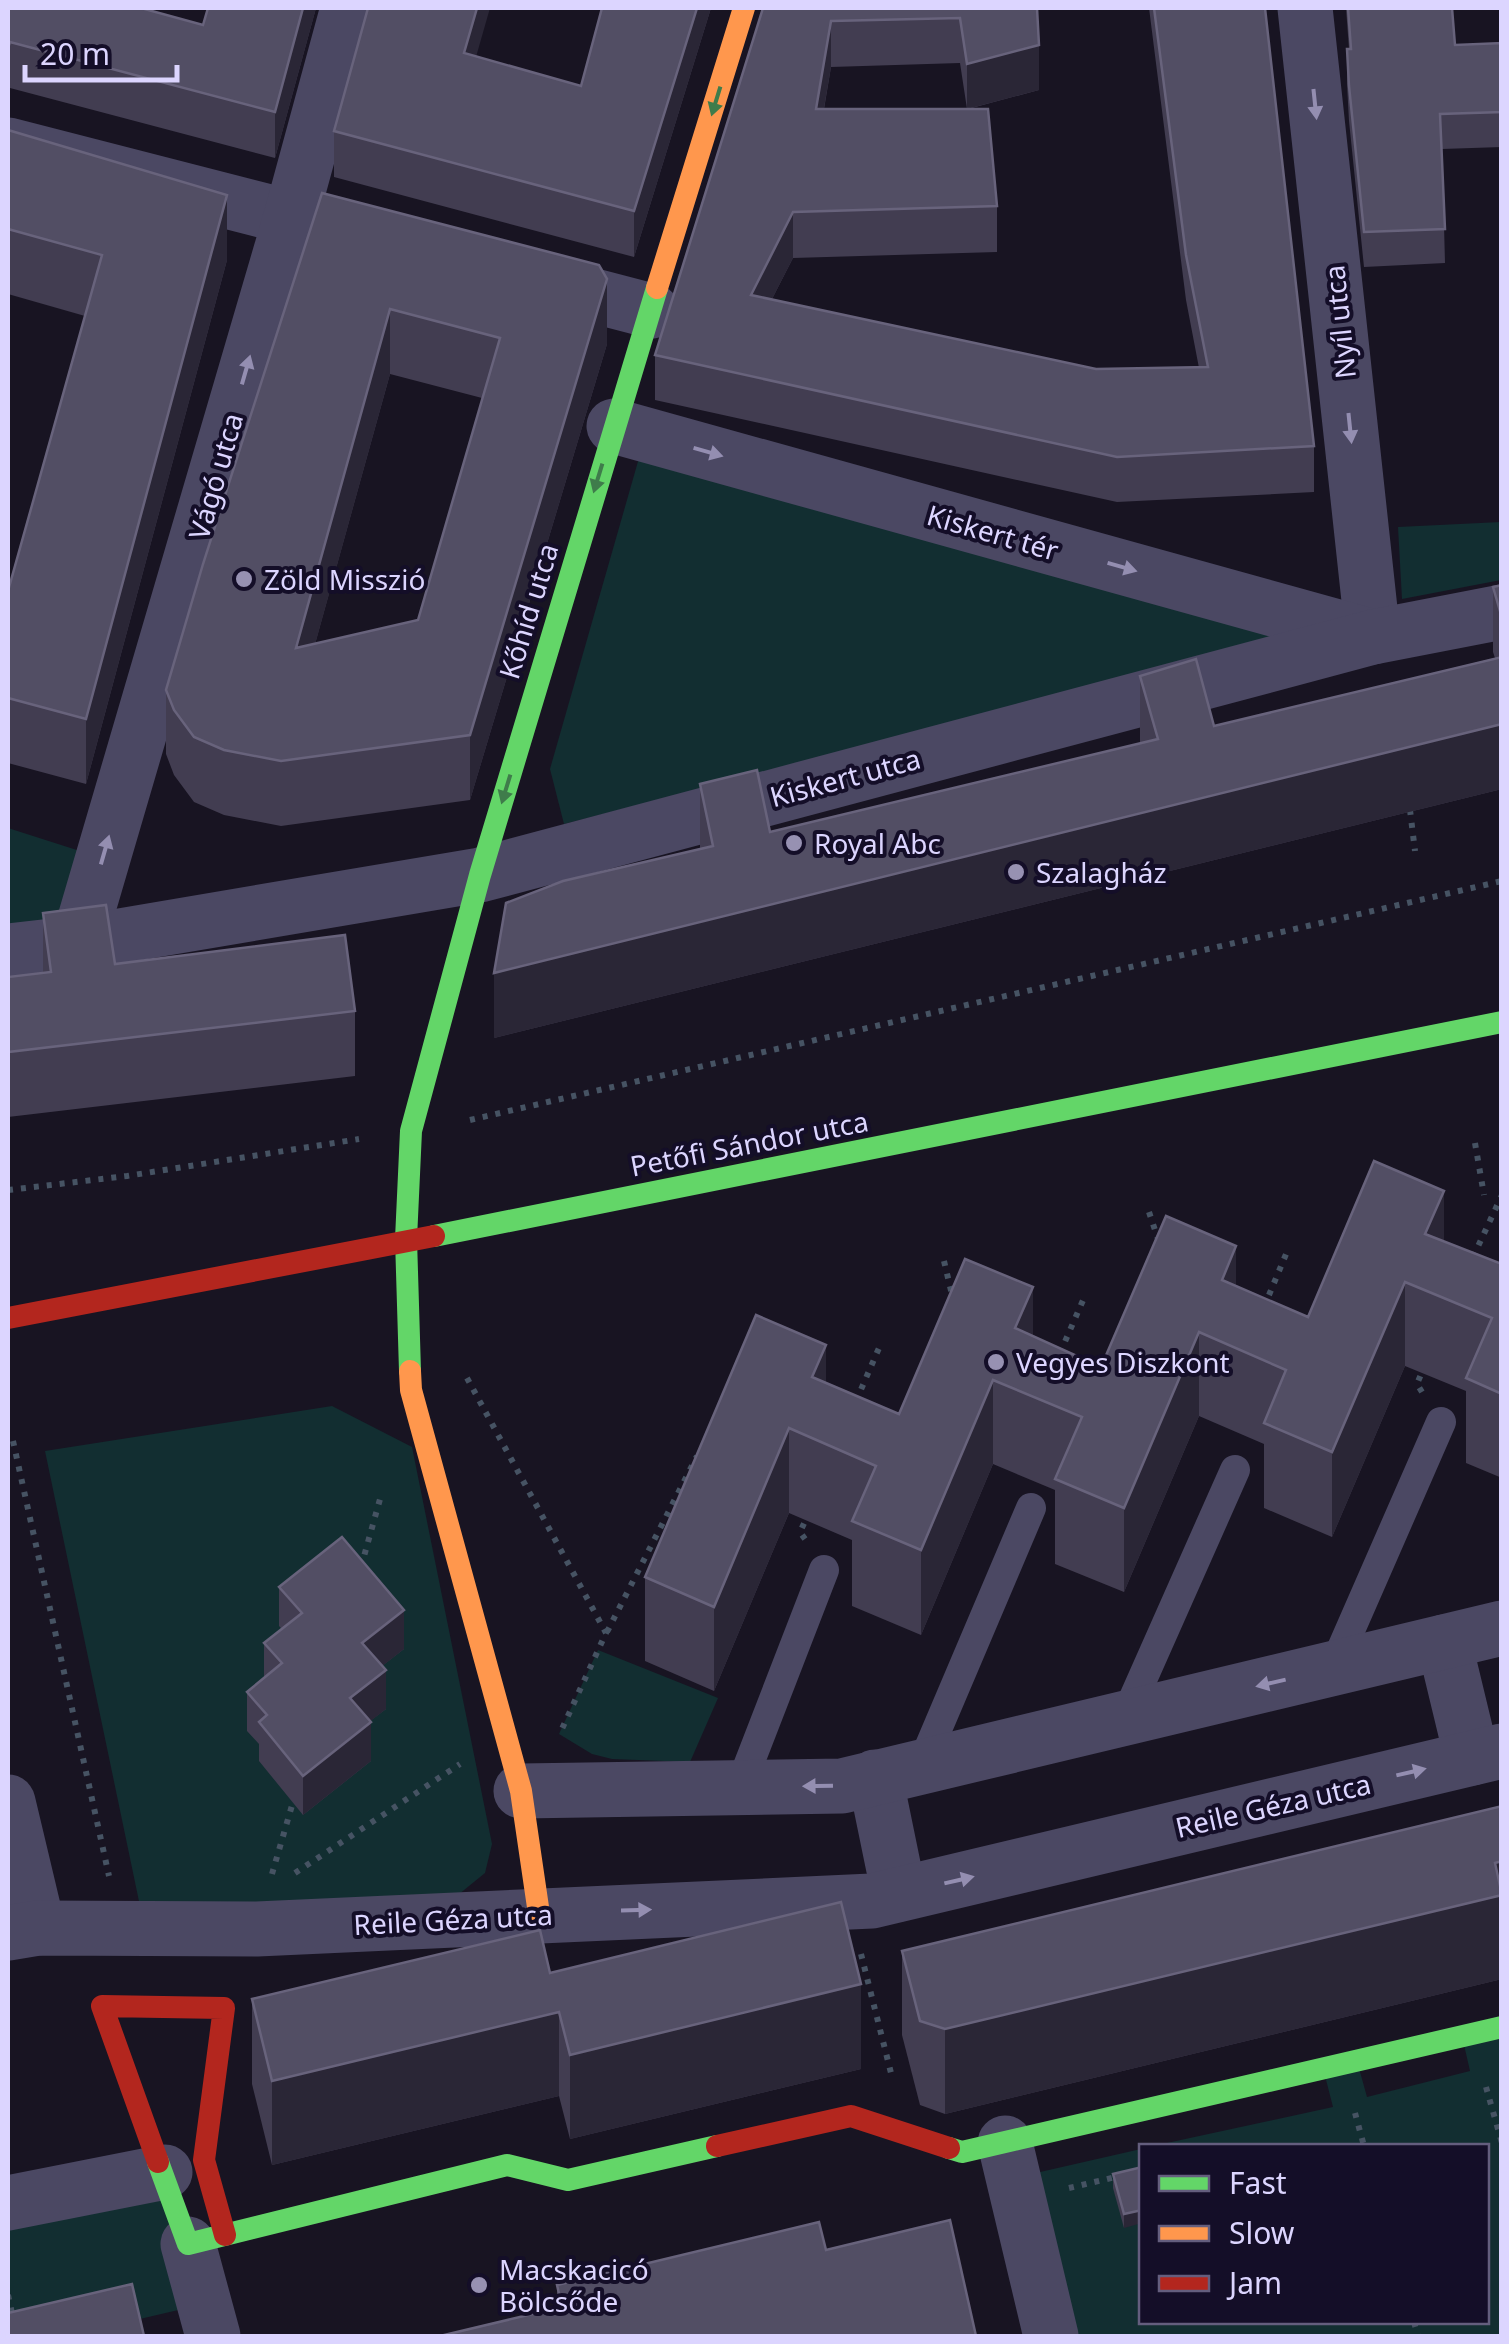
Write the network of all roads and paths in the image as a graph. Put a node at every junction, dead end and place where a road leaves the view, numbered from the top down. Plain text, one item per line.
1 (348, 8) edge
2 (744, 8) edge
3 (1305, 8) edge
4 (8, 145) edge
5 (291, 217) junction
6 (367, 237) edge
7 (481, 266) edge
8 (652, 311) junction
9 (614, 426) junction
10 (1502, 612) edge
11 (1373, 637) junction
12 (1410, 810) dead end
13 (1416, 851) dead end
14 (480, 874) junction
15 (1502, 881) edge
16 (78, 943) junction
17 (8, 951) edge
18 (1502, 1022) edge
19 (772, 1051) dead end
20 (1475, 1142) dead end
21 (1484, 1195) dead end
22 (1502, 1195) edge
23 (1149, 1212) dead end
24 (406, 1239) junction
25 (1160, 1244) edge
26 (1288, 1247) dead end
27 (944, 1261) dead end
28 (1472, 1262) edge
29 (1084, 1298) dead end
30 (956, 1312) edge
31 (8, 1318) edge
32 (1259, 1319) edge
33 (879, 1348) dead end
34 (1053, 1370) edge
35 (856, 1402) edge
36 (1442, 1422) dead end
37 (12, 1441) dead end
38 (700, 1450) edge
39 (1235, 1470) dead end
40 (385, 1483) dead end
41 (1031, 1508) dead end
42 (824, 1570) dead end
43 (358, 1576) edge
44 (1502, 1628) edge
45 (606, 1633) dead end
46 (1444, 1642) junction
47 (1333, 1668) junction
48 (1125, 1718) junction
49 (1487, 1754) edge
50 (898, 1772) junction
51 (300, 1780) edge
52 (740, 1788) junction
53 (521, 1791) junction
54 (8, 1802) edge
55 (898, 1894) junction
56 (539, 1914) junction
57 (257, 1929) junction
58 (23, 1931) edge
59 (122, 1931) junction
60 (857, 1938) dead end
61 (1502, 2026) edge
62 (1469, 2092) dead end
63 (1375, 2114) dead end
64 (1337, 2123) dead end
65 (906, 2133) junction
66 (1006, 2143) junction
67 (1502, 2144) edge
68 (165, 2172) junction
69 (1124, 2175) edge
70 (1019, 2200) junction
71 (8, 2203) edge
72 (207, 2240) junction
73 (8, 2295) edge
74 (15, 2323) edge
75 (212, 2336) edge
76 (1051, 2336) edge

1 - 5 street, Vágó utca
2 -> 8 street, Kőhíd utca
3 -> 11 street, Nyíl utca
4 - 5 street
5 - 6 street
16 -> 5 street, Vágó utca
7 - 8 street
8 - 9 street, Kőhíd utca
9 -> 11 street, Kiskert tér
9 -> 14 street, Kőhíd utca
10 - 11 street, Kiskert utca
11 - 14 street, Kiskert utca
12 - 13 path
14 - 16 street, Kiskert utca
14 - 24 street, Kőhíd utca
15 - 19 path
16 - 17 street, Kiskert utca
18 - 24 street, Petőfi Sándor utca
20 - 21 path
22 - 28 path
23 - 25 path
24 - 31 street, Petőfi Sándor utca
24 - 53 street, Kőhíd utca
26 - 32 path
27 - 30 path
29 - 34 path
33 - 35 path
36 - 47 lane
37 - 59 path
38 - 45 path
39 - 48 lane
40 - 43 path
41 - 50 lane
42 - 52 lane
44 - 46 street
46 - 47 street
46 - 49 street, Reile Géza utca
47 -> 48 street
48 - 50 street
55 -> 49 street, Reile Géza utca
50 -> 52 street
50 - 55 street
51 - 57 path
52 - 53 street
53 - 56 street, Kőhíd utca
54 - 58 street
56 -> 55 street, Reile Géza utca
56 - 57 street, Reile Géza utca
57 - 59 street, Reile Géza utca
58 - 59 street, Reile Géza utca
60 - 65 path
61 - 66 street
62 - 67 path
63 - 64 path
65 - 66 street
65 - 72 street
66 - 70 street
68 - 71 street
68 - 72 street
68 - 72 street
69 - 70 path
70 - 76 street
72 - 75 street
73 - 74 path

